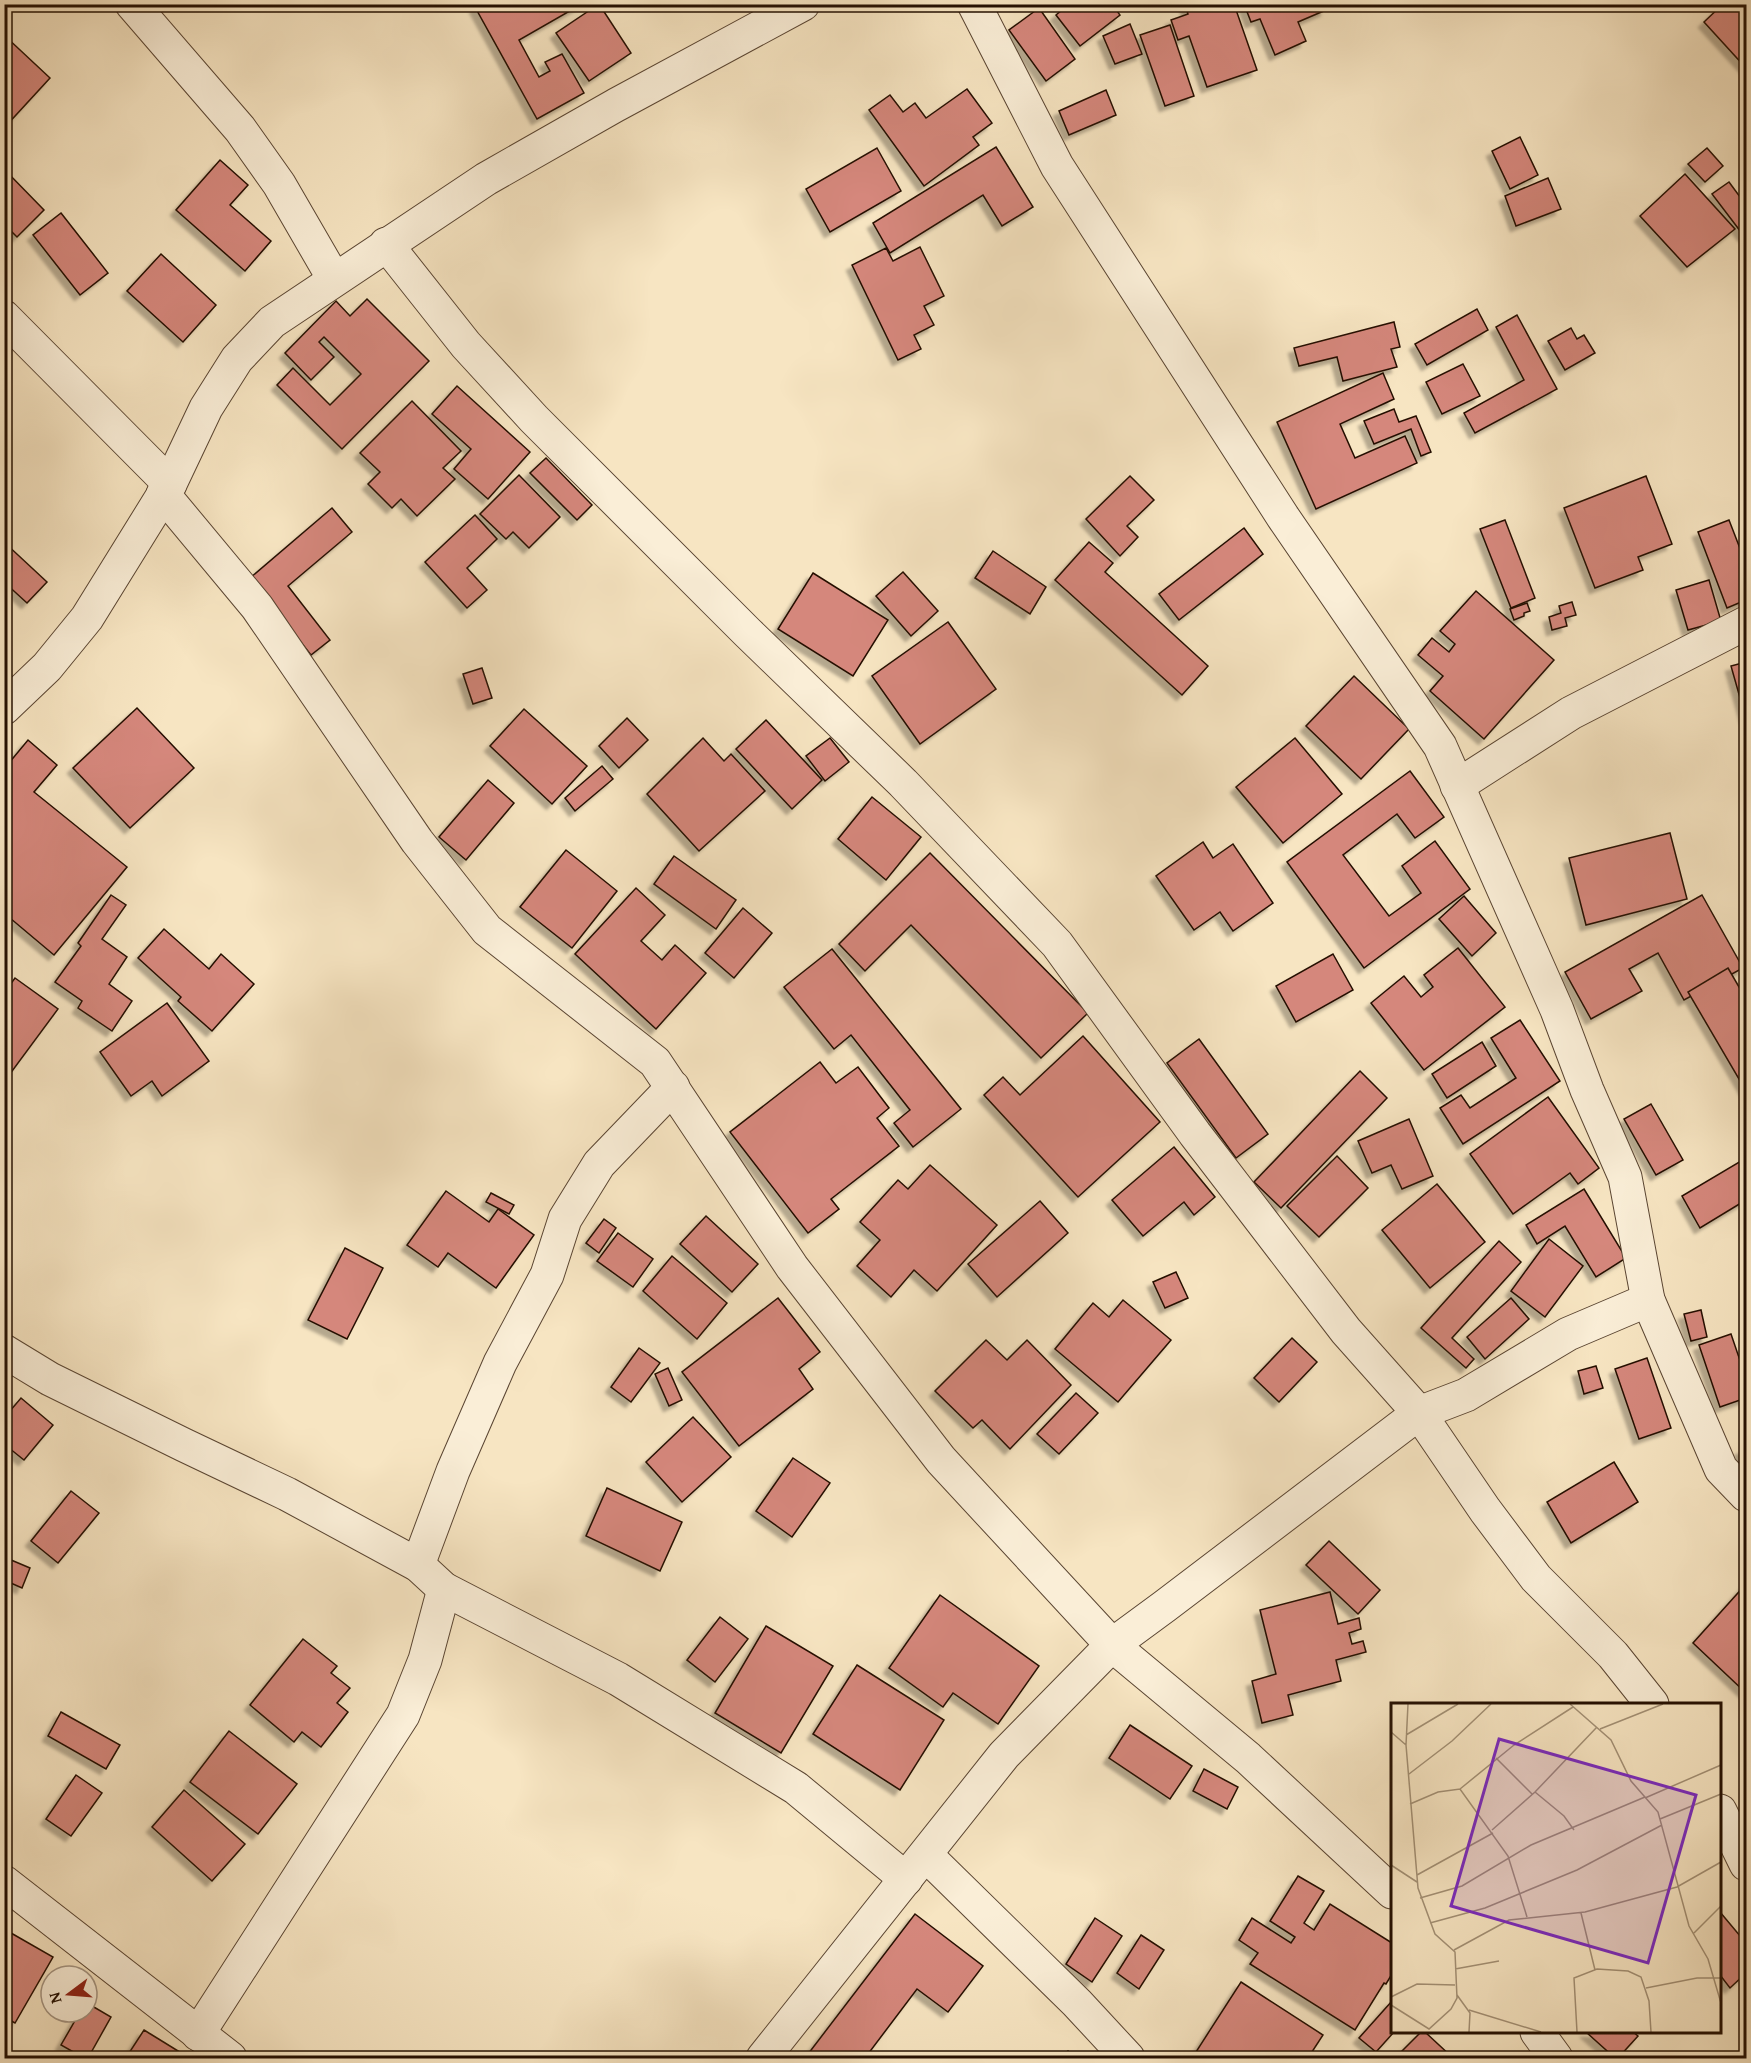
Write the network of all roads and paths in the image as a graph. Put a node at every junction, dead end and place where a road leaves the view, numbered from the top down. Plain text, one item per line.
1 (132, 4) edge
2 (802, 4) edge
3 (974, 4) edge
4 (386, 244) junction
5 (333, 279) junction
6 (4, 316) edge
7 (166, 489) junction
8 (1746, 623) edge
9 (4, 708) edge
10 (1457, 786) junction
11 (673, 1087) junction
12 (1648, 1300) junction
13 (4, 1351) edge
14 (1419, 1413) junction
15 (1746, 1495) edge
16 (418, 1565) junction
17 (444, 1589) junction
18 (1112, 1645) junction
19 (1651, 1703) edge
20 (1721, 1815) edge
21 (1746, 1864) edge
22 (916, 1867) junction
23 (4, 1882) edge
24 (1391, 1891) edge
25 (1538, 2033) edge
26 (198, 2034) junction
27 (230, 2058) edge
28 (763, 2058) edge
29 (1128, 2058) edge
30 (1556, 2058) edge

1 - 5 street
2 - 4 street
3 - 10 street
4 - 5 street
4 - 14 street
5 - 7 street
6 - 7 street
7 - 9 street
7 - 11 street
8 - 10 street
10 - 12 street
11 - 16 street
11 - 18 street
12 - 14 street
12 - 15 street
13 - 16 street
14 - 18 street
14 - 19 street
16 - 17 street
17 - 22 street
17 - 26 street
18 - 22 street
18 - 24 street
20 - 21 street
22 - 28 street
22 - 29 street
23 - 26 street
25 - 30 street
26 - 27 street

